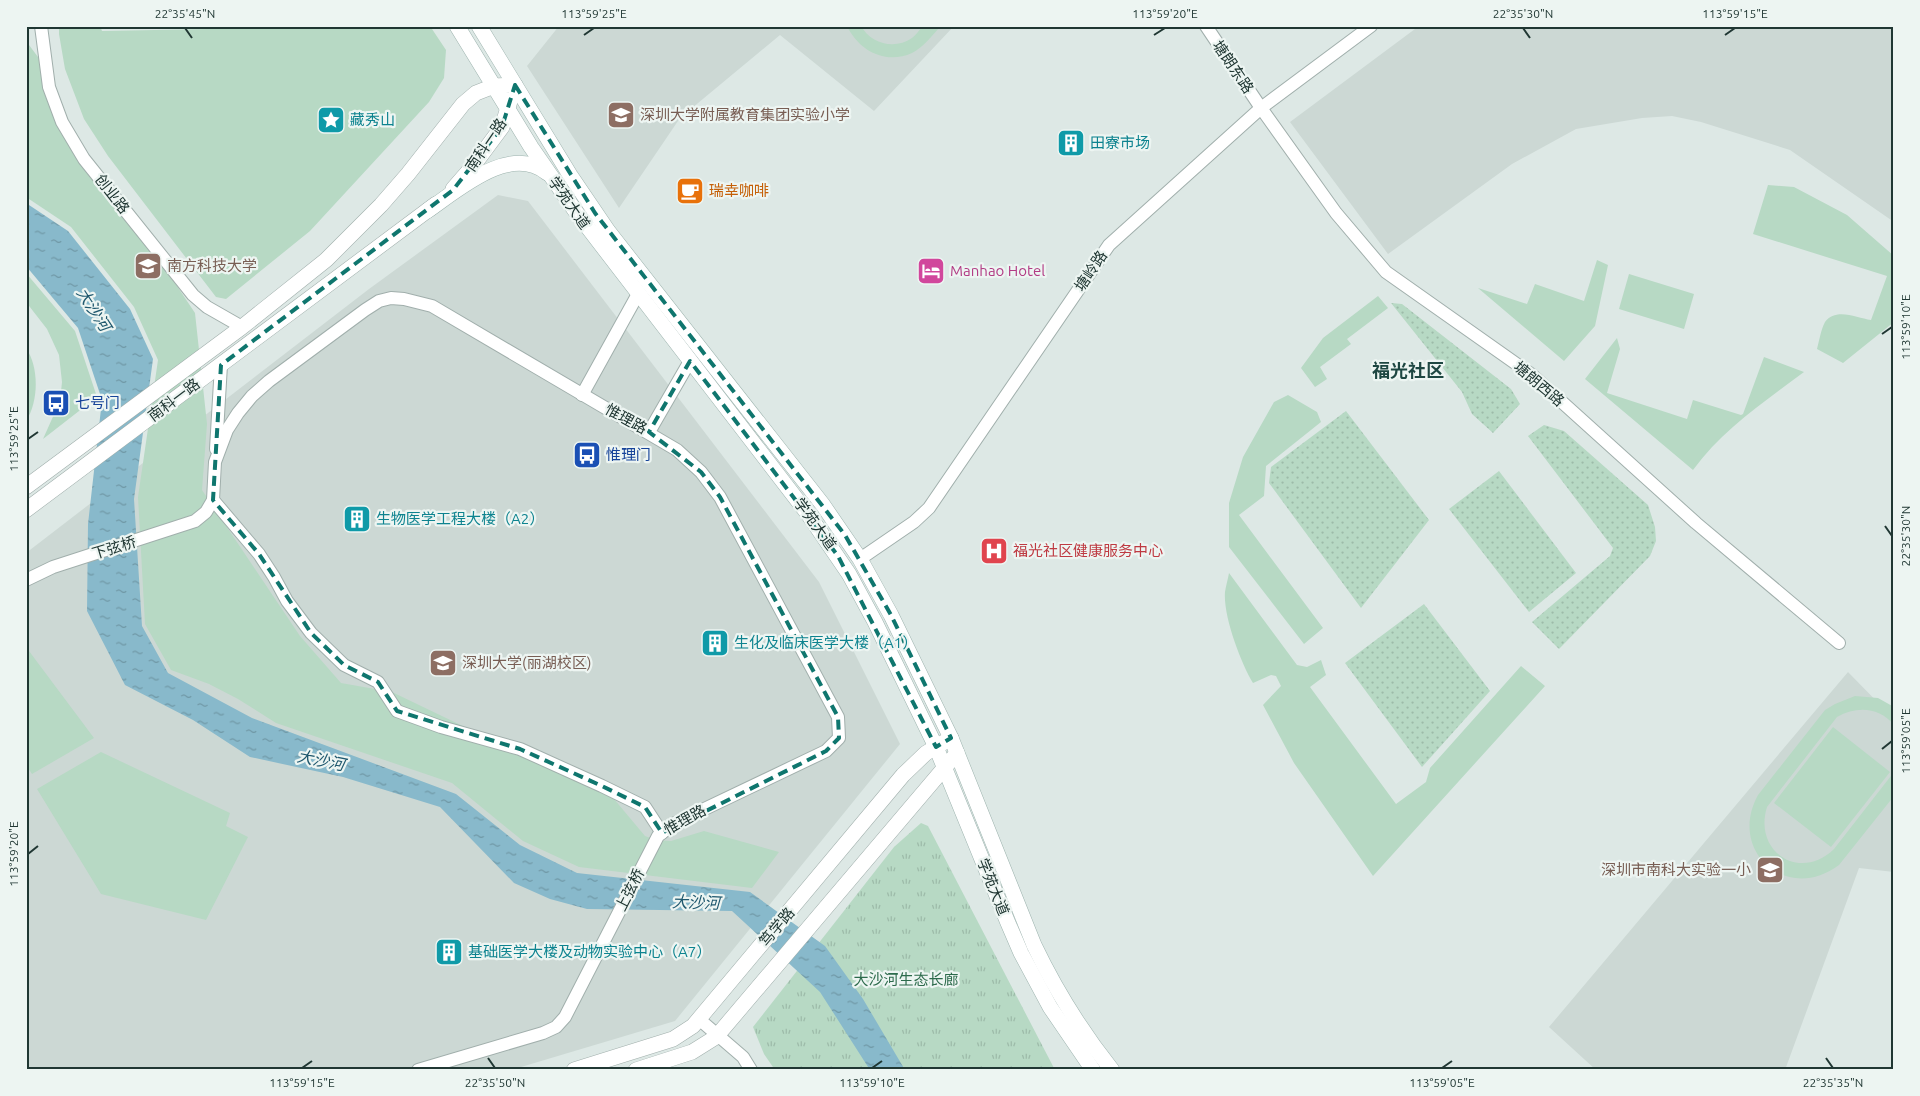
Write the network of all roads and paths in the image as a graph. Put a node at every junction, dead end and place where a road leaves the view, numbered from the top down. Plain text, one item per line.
1 (41, 26) edge
2 (457, 26) edge
3 (479, 26) edge
4 (1206, 26) edge
5 (1371, 26) edge
6 (494, 86) junction
7 (515, 86) junction
8 (1261, 108) junction
9 (508, 109) junction
10 (550, 176) junction
11 (428, 211) junction
12 (638, 294) junction
13 (242, 326) junction
14 (690, 361) junction
15 (219, 367) junction
16 (582, 395) junction
17 (649, 432) junction
18 (215, 462) junction
19 (26, 487) edge
20 (213, 500) junction
21 (26, 510) edge
22 (860, 559) junction
23 (26, 580) edge
24 (1839, 643) dead end
25 (951, 738) junction
26 (936, 746) junction
27 (957, 753) junction
28 (945, 766) junction
29 (660, 834) junction
30 (700, 1020) junction
31 (718, 1035) junction
32 (418, 1070) edge
33 (574, 1070) edge
34 (636, 1070) edge
35 (751, 1070) edge
36 (1093, 1070) edge
37 (1112, 1070) edge

1 - 13 street, 创业路
2 - 6 main road, 学苑大道
3 - 7 main road, 学苑大道
4 - 8 street, 塘朗东路
5 - 8 street, 塘岭路
6 - 7 main road, 南科一路
6 - 9 main road, 学苑大道
6 - 13 main road, 南科一路
7 - 9 main road, 南科一路
7 - 22 main road, 学苑大道
8 - 22 street, 塘岭路
8 - 24 street, 塘朗西路
9 - 10 main road, 学苑大道
9 - 11 main road, 南科一路
10 - 11 main road
10 - 12 main road, 学苑大道
11 - 15 main road, 南科一路
12 - 14 main road, 学苑大道
12 - 16 street
13 - 19 main road, 南科一路
14 - 17 street
14 - 26 main road, 学苑大道
15 - 18 street
15 - 21 main road, 南科一路
16 - 17 street, 惟理路
16 - 18 street, 惟理路
17 - 29 street, 惟理路
18 - 20 street, 惟理路
20 - 23 street, 下弦桥
20 - 29 street
22 - 25 main road, 学苑大道
25 - 26 main road, 笃学路
25 - 27 main road, 学苑大道
26 - 28 main road, 学苑大道
26 - 30 main road, 笃学路
27 - 28 main road, 笃学路
27 - 37 main road, 学苑大道
28 - 31 main road, 笃学路
28 - 36 main road, 学苑大道
29 - 32 street, 上弦桥
30 - 31 street
30 - 33 main road, 笃学路
31 - 34 main road, 笃学路
31 - 35 street

